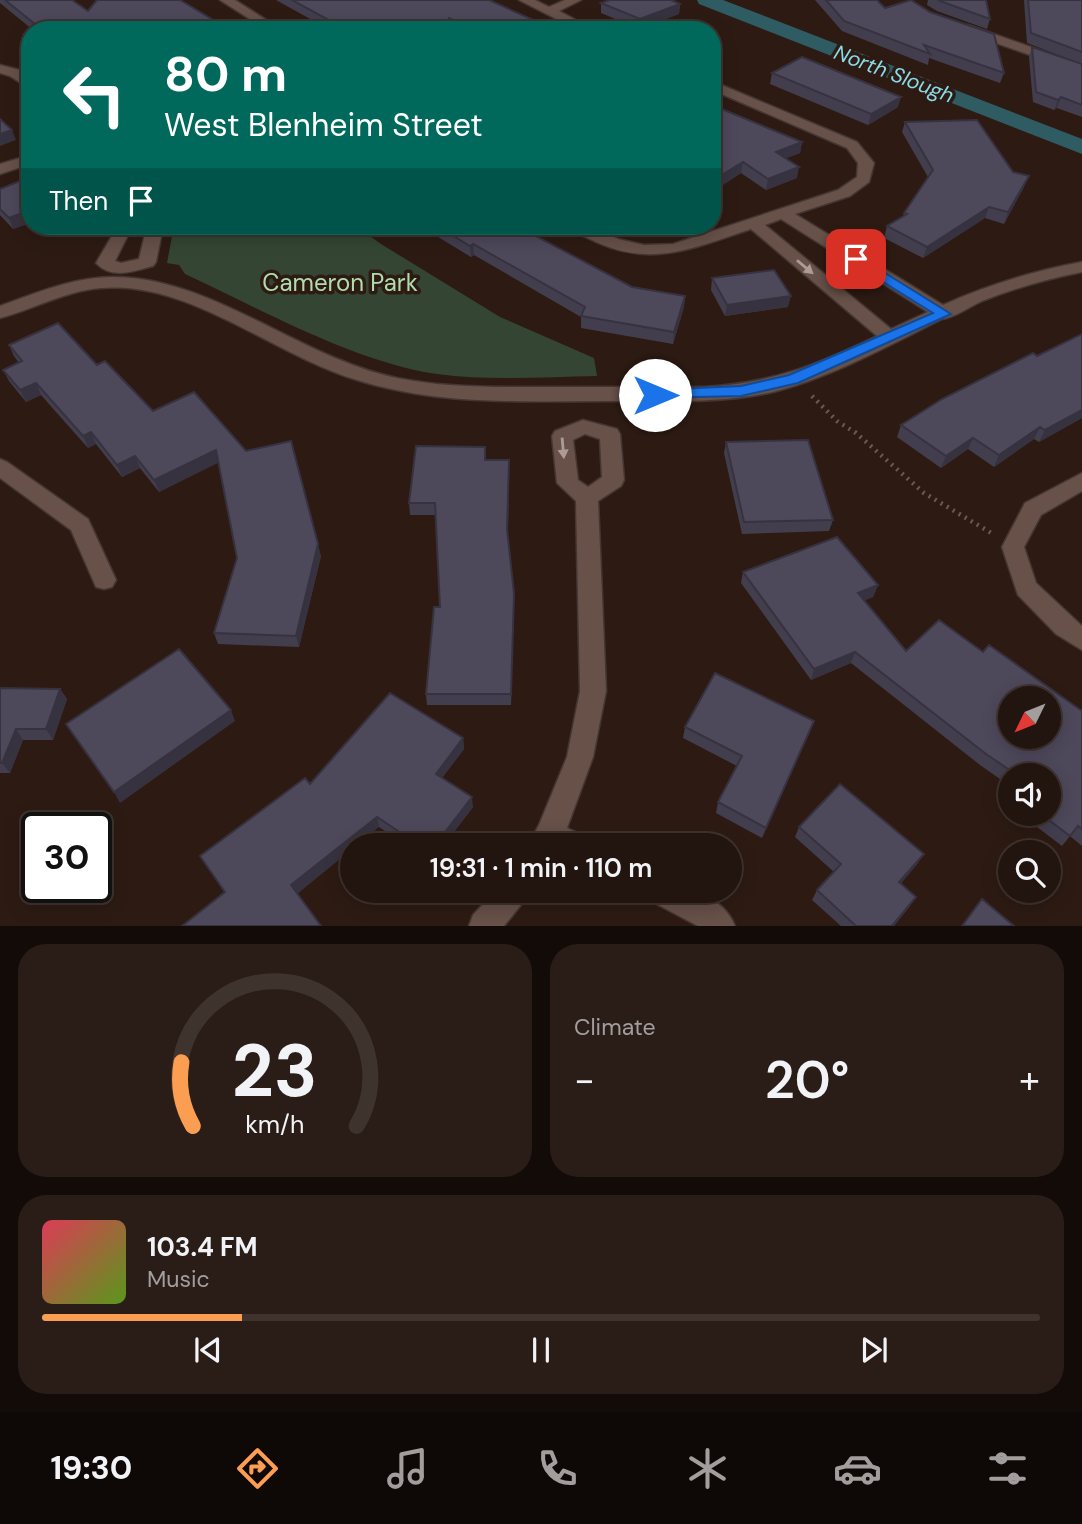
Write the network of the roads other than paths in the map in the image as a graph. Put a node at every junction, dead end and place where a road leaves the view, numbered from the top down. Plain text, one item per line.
1 (226, 0) edge
2 (525, 0) edge
3 (575, 0) edge
4 (550, 11) junction
5 (261, 21) edge
6 (571, 21) edge
7 (957, 25) edge
8 (0, 68) edge
9 (1082, 69) edge
10 (21, 78) edge
11 (721, 89) edge
12 (21, 162) edge
13 (0, 169) edge
14 (782, 214) junction
15 (753, 223) junction
16 (721, 234) edge
17 (120, 235) edge
18 (153, 235) edge
19 (596, 235) edge
20 (717, 235) edge
21 (1082, 267) edge
22 (118, 275) junction
23 (0, 312) edge
24 (944, 314) junction
25 (890, 338) junction
26 (580, 395) junction
27 (583, 427) junction
28 (0, 467) edge
29 (1082, 481) edge
30 (587, 498) junction
31 (104, 580) dead end
32 (1082, 639) edge
33 (557, 833) edge
34 (504, 903) edge
35 (685, 903) edge
36 (484, 926) edge
37 (720, 926) edge

1 - 5 street
2 - 4 street
3 - 4 street
4 - 6 street
7 - 9 street
8 - 10 street
11 - 14 street
12 - 13 street
14 - 15 street
14 - 24 street
15 - 16 street
15 -> 25 street
17 - 22 street
18 - 22 street
19 - 20 street
21 - 24 street
22 - 23 street
22 - 26 street
24 - 25 street
25 - 26 street
26 - 27 street
27 -> 30 street
27 - 30 street
28 - 31 street
29 - 32 street
30 - 33 street
34 - 36 street
35 - 37 street

